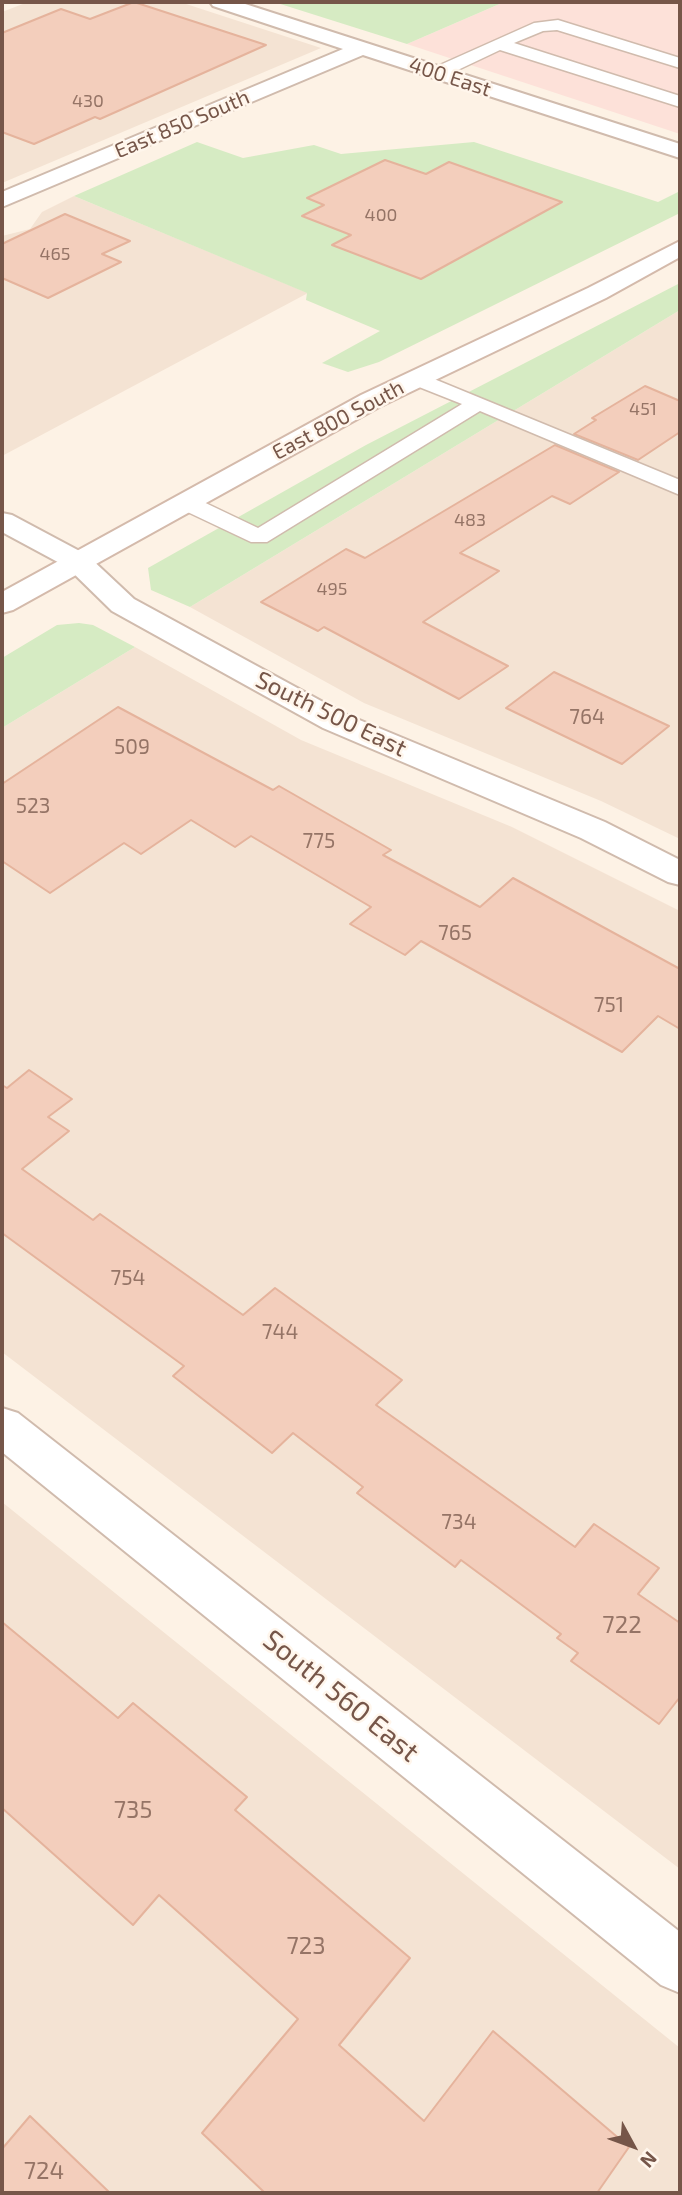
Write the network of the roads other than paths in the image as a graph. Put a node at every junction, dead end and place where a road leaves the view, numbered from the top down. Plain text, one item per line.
1 (220, 2) edge
2 (499, 44) junction
3 (362, 48) junction
4 (680, 63) edge
5 (437, 72) junction
6 (680, 102) edge
7 (680, 151) edge
8 (2, 200) edge
9 (680, 248) edge
10 (417, 378) junction
11 (479, 403) junction
12 (680, 488) edge
13 (185, 502) junction
14 (2, 521) edge
15 (77, 561) junction
16 (2, 604) edge
17 (680, 874) edge
18 (2, 1426) edge
19 (680, 1966) edge

1 - 3 street, 400 East
2 - 4 lane
2 - 5 lane
2 - 6 lane
3 - 5 street, 400 East
3 - 8 street, East 850 South
5 - 7 street, 400 East
9 - 10 street, East 800 South
10 - 11 lane
10 - 13 street, East 800 South
11 - 12 lane
11 - 13 lane
13 - 15 street, East 800 South
14 - 15 street, South 500 East
15 - 16 street, East 800 South
15 - 17 street, South 500 East
18 - 19 street, South 560 East

